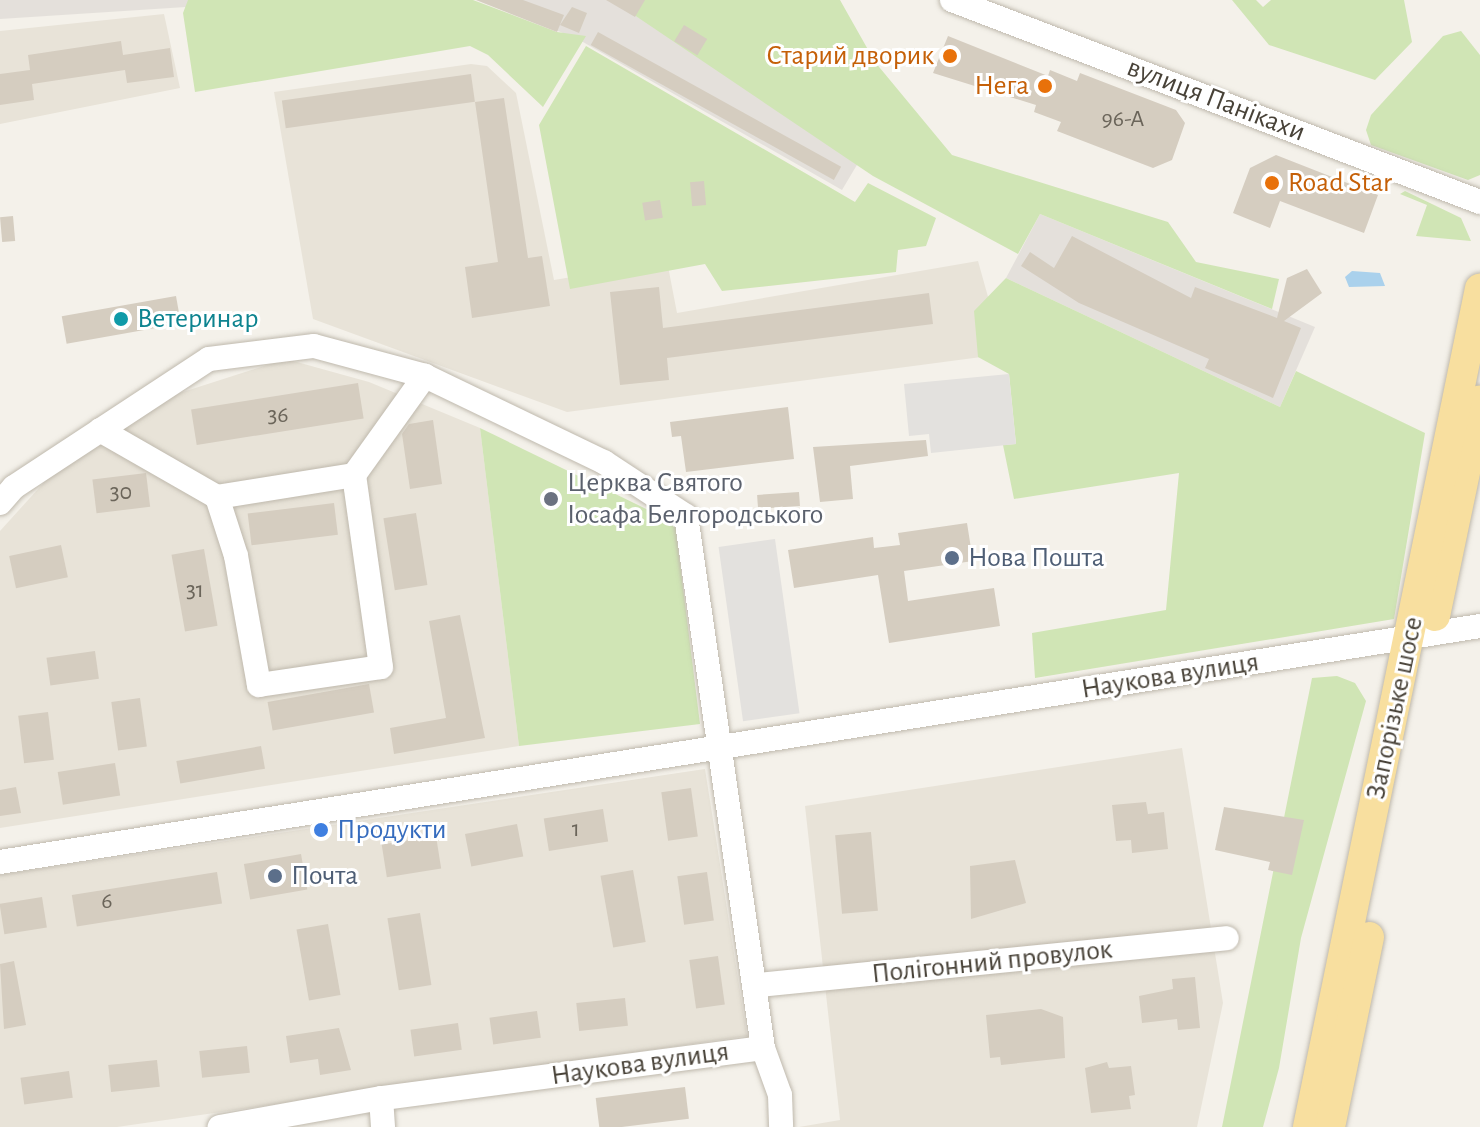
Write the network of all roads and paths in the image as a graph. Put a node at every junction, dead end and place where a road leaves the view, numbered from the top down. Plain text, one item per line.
1 (952, 0) edge
2 (1480, 202) edge
3 (1480, 288) edge
4 (425, 376) junction
5 (1480, 401) edge
6 (100, 430) junction
7 (354, 475) junction
8 (217, 497) junction
9 (0, 503) edge
10 (1480, 626) edge
11 (1421, 636) junction
12 (720, 751) junction
13 (0, 862) edge
14 (1227, 938) dead end
15 (758, 985) junction
16 (763, 1048) junction
17 (381, 1098) junction
18 (220, 1127) edge
19 (383, 1127) edge
20 (781, 1127) edge
21 (1308, 1127) edge
22 (1330, 1127) edge

1 - 2 street, вулиця Панікахи
3 - 11 main road, Запорізьке шосе
4 - 6 street, Наукова вулиця
4 - 7 street
4 - 12 street, Наукова вулиця
5 - 11 main road, Запорізьке шосе
6 - 8 street
6 - 9 street, Наукова вулиця
7 - 8 street
7 - 8 street
10 - 11 street, Наукова вулиця
11 - 12 street, Наукова вулиця
11 - 21 main road, Запорізьке шосе
11 - 22 main road, Запорізьке шосе
12 - 13 street, Наукова вулиця
12 - 15 street, Наукова вулиця
14 - 15 street, Полігонний провулок
15 - 16 street, Наукова вулиця
16 - 17 street, Наукова вулиця
16 - 20 street
17 - 18 street, Наукова вулиця
17 - 19 street

